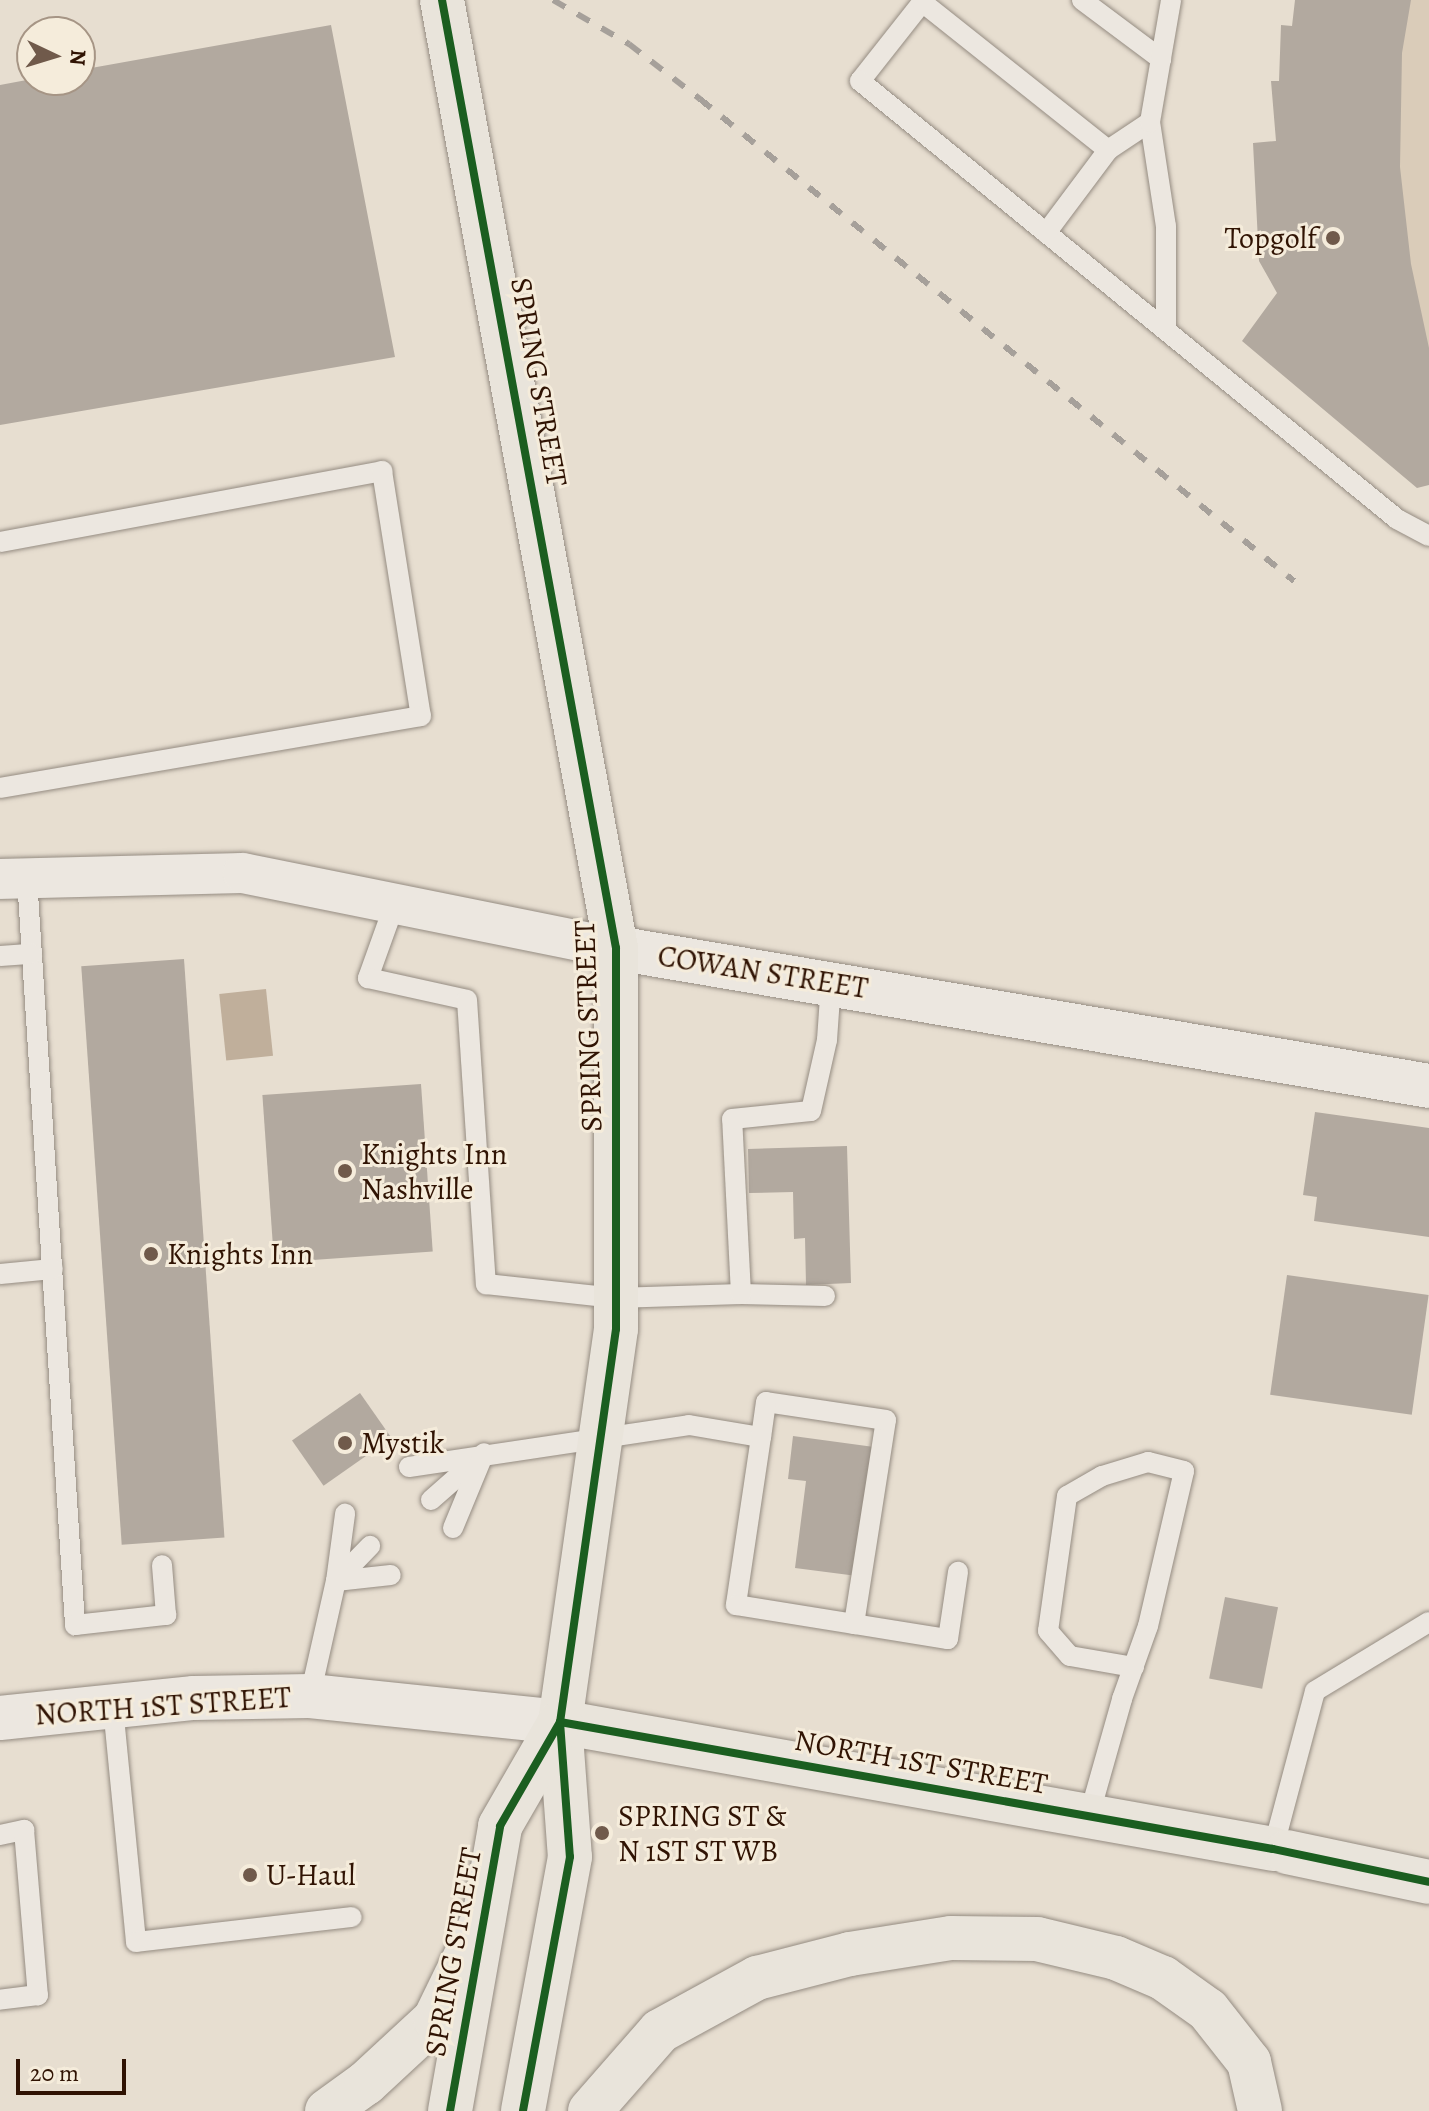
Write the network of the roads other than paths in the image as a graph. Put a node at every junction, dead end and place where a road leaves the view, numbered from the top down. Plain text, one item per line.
1 (442, 0) edge
2 (1082, 0) edge
3 (1171, 0) edge
4 (923, 1) edge
5 (1161, 59) junction
6 (1150, 122) junction
7 (1108, 150) junction
8 (1046, 233) junction
9 (1166, 330) junction
10 (1429, 536) edge
11 (0, 542) edge
12 (0, 788) edge
13 (14, 878) edge
14 (395, 903) junction
15 (616, 948) junction
16 (32, 954) junction
17 (0, 956) edge
18 (831, 983) junction
19 (1428, 1082) edge
20 (53, 1269) junction
21 (0, 1274) edge
22 (741, 1294) junction
23 (825, 1296) dead end
24 (615, 1298) junction
25 (761, 1437) junction
26 (600, 1440) junction
27 (484, 1453) junction
28 (409, 1467) dead end
29 (431, 1500) dead end
30 (345, 1514) dead end
31 (453, 1528) dead end
32 (370, 1546) dead end
33 (162, 1565) dead end
34 (958, 1572) dead end
35 (391, 1575) dead end
36 (336, 1581) junction
37 (1429, 1622) edge
38 (854, 1624) junction
39 (1134, 1667) junction
40 (310, 1696) junction
41 (113, 1707) junction
42 (0, 1718) edge
43 (560, 1722) junction
44 (1089, 1816) junction
45 (0, 1835) edge
46 (1273, 1849) joint
47 (1429, 1853) edge
48 (1429, 1882) edge
49 (352, 1917) dead end
50 (483, 1920) junction
51 (0, 2000) edge
52 (327, 2111) edge
53 (450, 2111) edge
54 (523, 2111) edge
55 (590, 2111) edge
56 (1260, 2111) edge

1 - 15 main road, SPRING STREET
2 - 5 lane
3 - 5 lane
4 - 7 lane
4 - 8 lane
5 - 6 lane
6 - 7 lane
6 - 9 lane
7 - 8 lane
8 - 9 lane
9 - 10 lane
11 - 12 lane
13 - 14 street, COWAN STREET
13 - 16 lane
14 - 15 street, COWAN STREET
14 - 24 lane
15 - 18 street, COWAN STREET
15 - 24 main road, SPRING STREET
16 - 17 lane
16 - 20 lane
18 - 19 street, COWAN STREET
18 - 22 lane
20 - 21 lane
20 - 33 lane
22 - 23 lane
22 - 24 lane
24 - 26 main road, SPRING STREET
25 - 26 lane
25 - 38 lane
25 - 38 lane
26 - 27 lane
26 - 43 main road, SPRING STREET
27 - 28 lane
27 - 29 lane
27 - 31 lane
30 - 36 lane
32 - 36 lane
34 - 38 lane
35 - 36 lane
36 - 40 lane
37 - 46 lane
39 - 39 lane
39 - 44 lane
40 - 41 street, NORTH 1ST STREET
40 - 43 street, NORTH 1ST STREET
41 - 42 street, NORTH 1ST STREET
41 - 49 lane
43 - 44 main road, NORTH 1ST STREET
43 - 50 main road, SPRING STREET
43 - 54 main road, SPRING STREET
44 - 46 main road, NORTH 1ST STREET
45 - 51 lane
47 - 48 main road
50 - 52 main road
50 - 53 main road, SPRING STREET
55 - 56 main road

